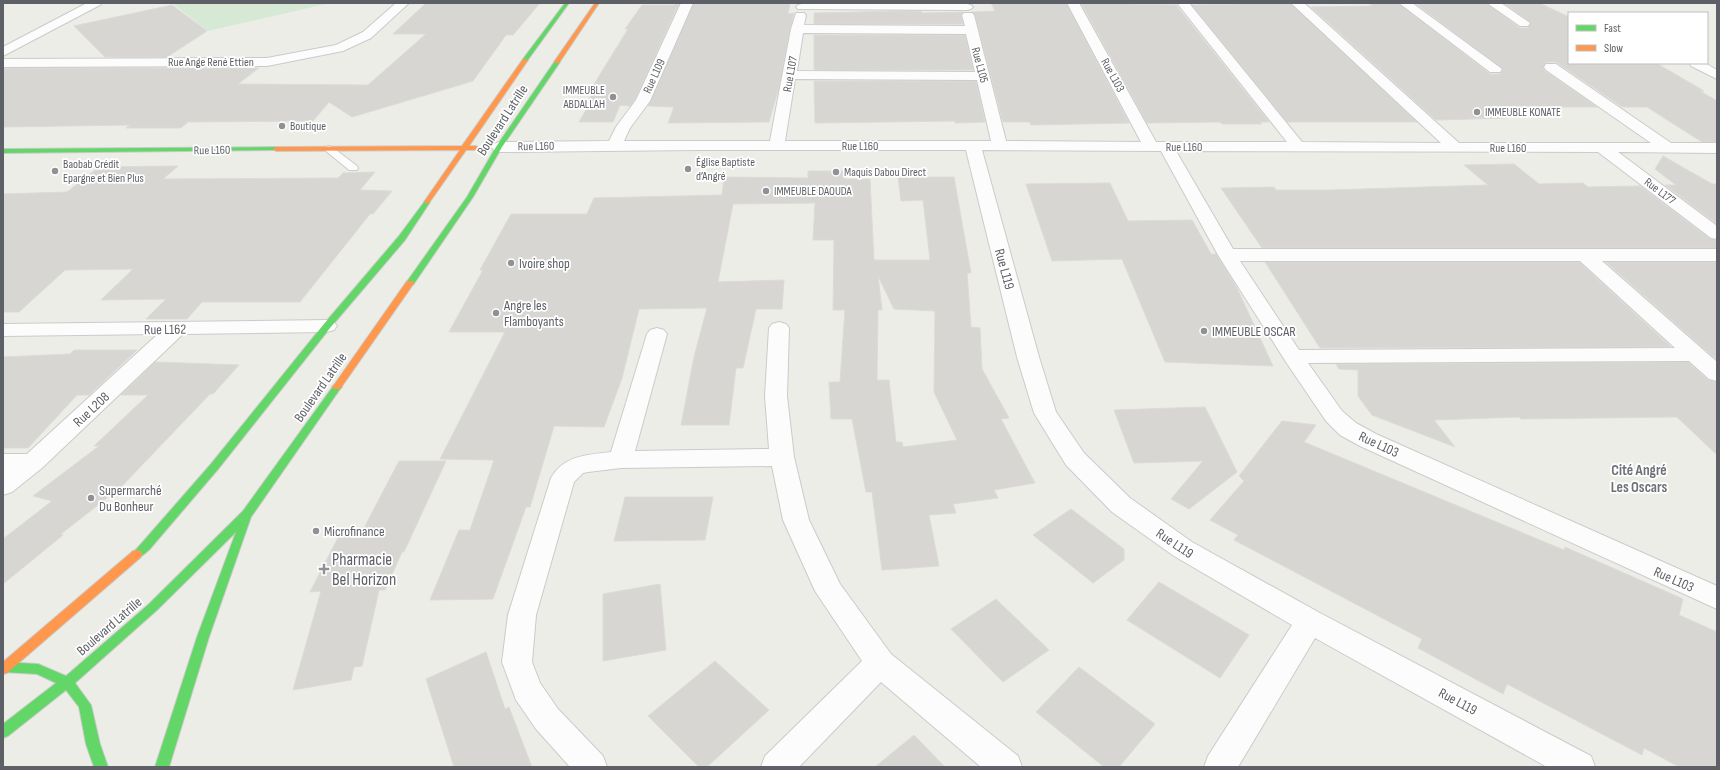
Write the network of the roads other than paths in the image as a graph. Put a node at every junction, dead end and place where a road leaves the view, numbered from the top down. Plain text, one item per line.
1 (96, 3) edge
2 (403, 3) edge
3 (568, 3) edge
4 (597, 3) edge
5 (687, 3) edge
6 (1073, 3) edge
7 (1183, 3) edge
8 (1297, 3) edge
9 (1405, 3) edge
10 (1493, 3) edge
11 (802, 5) edge
12 (966, 5) edge
13 (1524, 23) dead end
14 (798, 29) junction
15 (971, 30) junction
16 (3, 52) edge
17 (3, 62) edge
18 (1698, 64) edge
19 (1551, 67) dead end
20 (1495, 69) dead end
21 (1717, 74) edge
22 (789, 75) junction
23 (984, 76) junction
24 (615, 145) junction
25 (777, 146) junction
26 (973, 146) junction
27 (1000, 146) junction
28 (1297, 146) junction
29 (500, 147) junction
30 (1159, 147) junction
31 (464, 148) junction
32 (1456, 148) junction
33 (1602, 148) junction
34 (1668, 148) junction
35 (1717, 148) edge
36 (329, 149) junction
37 (3, 151) edge
38 (353, 168) dead end
39 (1717, 234) edge
40 (1227, 255) junction
41 (1584, 255) junction
42 (1717, 255) edge
43 (327, 326) junction
44 (779, 328) dead end
45 (176, 329) junction
46 (3, 330) edge
47 (657, 334) dead end
48 (1695, 354) junction
49 (1293, 357) junction
50 (1717, 374) edge
51 (782, 457) junction
52 (622, 460) junction
53 (33, 462) junction
54 (3, 463) edge
55 (3, 486) edge
56 (248, 514) junction
57 (1717, 598) edge
58 (1310, 621) junction
59 (880, 663) junction
60 (4, 668) edge
61 (67, 682) junction
62 (3, 732) edge
63 (101, 767) edge
64 (162, 767) edge
65 (591, 767) edge
66 (778, 767) edge
67 (1006, 767) edge
68 (1220, 767) edge
69 (1580, 767) edge

1 - 16 street
2 - 17 street, Rue Ange René Ettien
3 - 31 main road, Boulevard Latrille
4 - 29 main road, Boulevard Latrille
5 - 24 street, Rue L109
6 - 30 street, Rue L103
7 - 28 street
8 - 32 street
9 - 20 street
10 - 13 street
11 - 12 street
11 - 14 street, Rue L107
12 - 15 street, Rue L105
14 - 15 street
14 - 22 street, Rue L107
15 - 23 street, Rue L105
18 - 21 street
19 - 34 street
22 - 23 street
22 - 25 street, Rue L107
23 - 27 street, Rue L105
24 - 25 street, Rue L160
24 - 29 street, Rue L160
25 - 26 street, Rue L160
26 - 27 street, Rue L160
26 - 58 street, Rue L119
27 - 30 street, Rue L160
28 - 30 street, Rue L160
28 - 32 street, Rue L160
29 - 31 main road, Rue L160
29 - 56 main road, Boulevard Latrille
30 - 40 street, Rue L103
31 - 36 main road, Rue L160
31 - 43 main road, Boulevard Latrille
32 - 33 street, Rue L160
33 - 34 street, Rue L160
33 - 39 street, Rue L177
34 - 35 street, Rue L160
36 - 37 main road, Rue L160
36 - 38 lane
40 - 41 street
40 - 49 street, Rue L103
41 - 42 street
41 - 48 street
43 - 45 street, Rue L162
43 - 60 main road, Boulevard Latrille
44 - 51 street
45 - 46 street, Rue L162
45 - 53 street, Rue L208
47 - 52 street
48 - 49 street
48 - 50 street
49 - 57 street, Rue L103
51 - 52 street
51 - 59 street
52 - 65 street
53 - 54 street
53 - 55 street, Rue L208
56 - 61 main road, Boulevard Latrille
56 - 64 main road
58 - 68 street
58 - 69 street, Rue L119
59 - 66 street
59 - 67 street
60 - 61 main road
61 - 62 main road, Boulevard Latrille
61 - 63 main road

